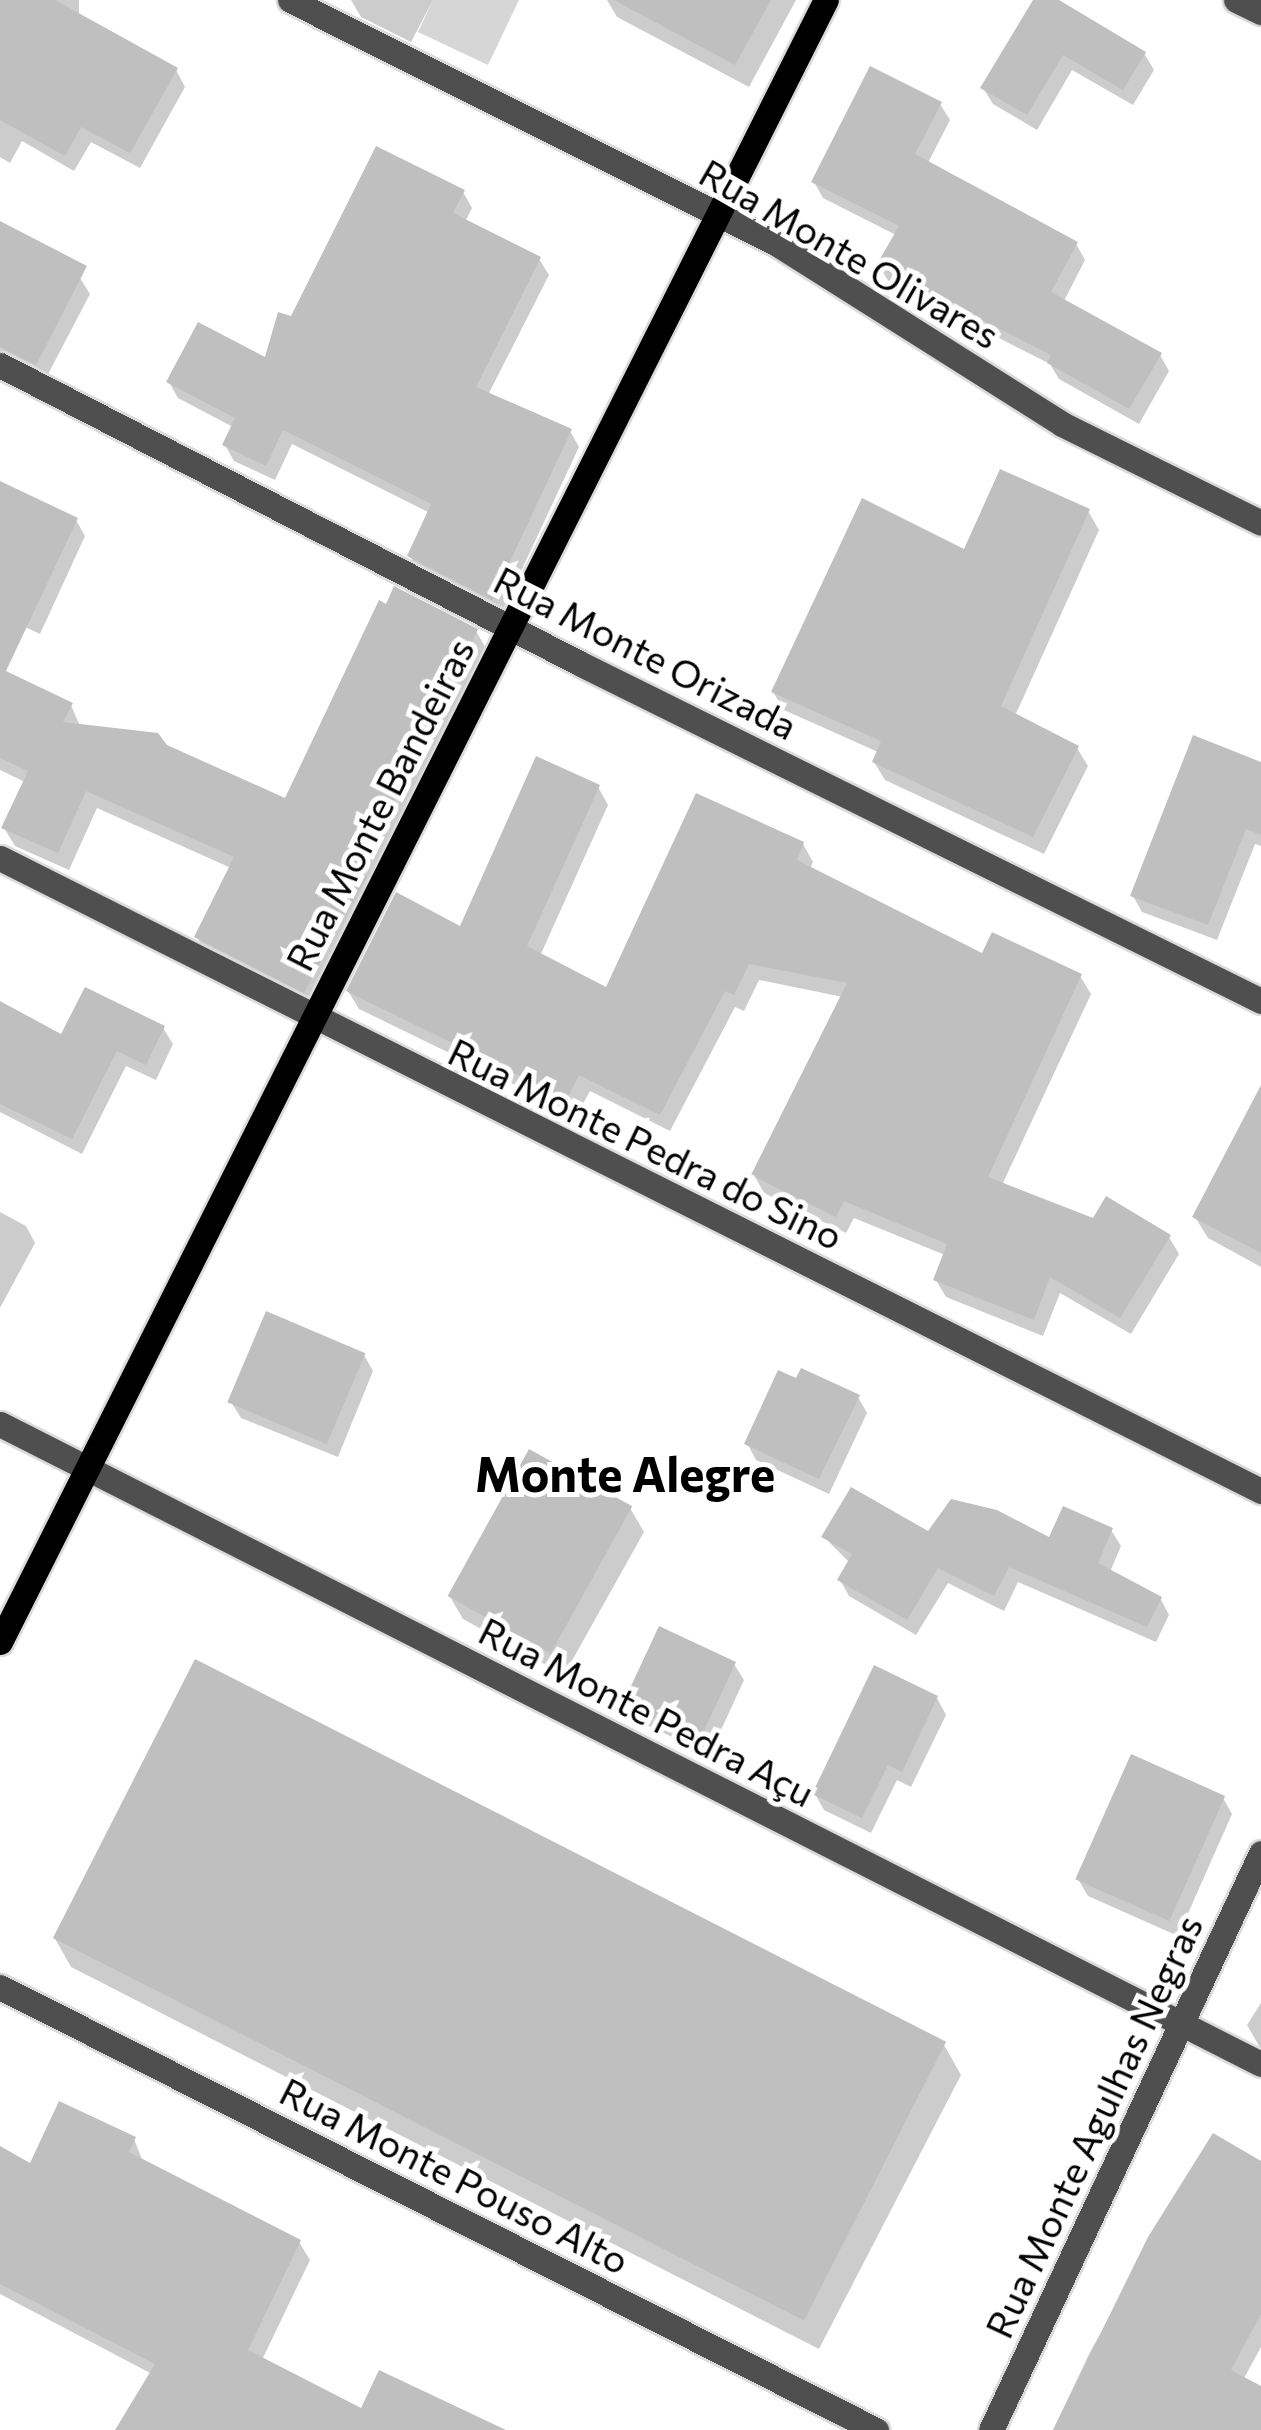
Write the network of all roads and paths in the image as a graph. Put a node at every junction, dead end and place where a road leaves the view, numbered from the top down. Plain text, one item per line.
1 (290, 0) edge
2 (826, 0) edge
3 (1236, 0) edge
4 (1261, 12) edge
5 (717, 215) junction
6 (0, 365) edge
7 (1261, 523) edge
8 (511, 627) junction
9 (0, 858) edge
10 (1261, 1000) edge
11 (314, 1016) junction
12 (0, 1424) edge
13 (87, 1469) junction
14 (1261, 1491) edge
15 (0, 1642) edge
16 (1261, 1853) edge
17 (0, 1987) edge
18 (1182, 2024) junction
19 (1261, 2064) edge
20 (876, 2430) edge
21 (991, 2430) edge

1 - 5 street, Rua Monte Olivares
2 - 5 main road, Rua Monte Bandeiras
3 - 4 street
5 - 7 street, Rua Monte Olivares
5 - 8 main road, Rua Monte Bandeiras
6 - 8 street, Rua Monte Orizada
8 - 10 street, Rua Monte Orizada
8 - 11 main road, Rua Monte Bandeiras
9 - 11 street, Rua Monte Pedra do Sino
11 - 13 main road, Rua Monte Bandeiras
11 - 14 street, Rua Monte Pedra do Sino
12 - 13 street, Rua Monte Pedra Açu
13 - 15 main road, Rua Monte Bandeiras
13 - 18 street, Rua Monte Pedra Açu
16 - 18 street, Rua Monte Agulhas Negras
17 - 20 street, Rua Monte Pouso Alto
18 - 19 street, Rua Monte Pedra Açu
18 - 21 street, Rua Monte Agulhas Negras

